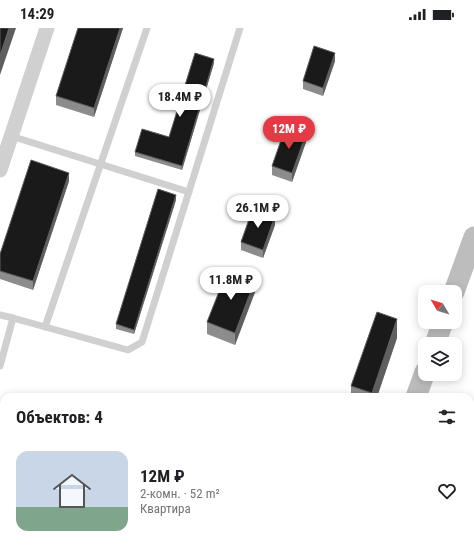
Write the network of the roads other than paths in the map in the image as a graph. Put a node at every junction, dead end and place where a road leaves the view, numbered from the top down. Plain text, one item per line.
1 (47, 28) edge
2 (147, 28) edge
3 (240, 28) edge
4 (11, 136) junction
5 (100, 164) junction
6 (0, 170) edge
7 (189, 192) junction
8 (474, 237) edge
9 (457, 285) edge
10 (0, 315) edge
11 (13, 318) junction
12 (45, 327) junction
13 (0, 366) edge
14 (422, 381) edge
15 (417, 393) edge

1 - 4 street
2 - 5 lane
3 - 7 lane
4 - 5 lane
4 - 6 street
5 - 7 lane
5 - 12 lane
7 - 12 lane
8 - 9 street
10 - 11 lane
11 - 12 lane
11 - 13 lane
14 - 15 street

